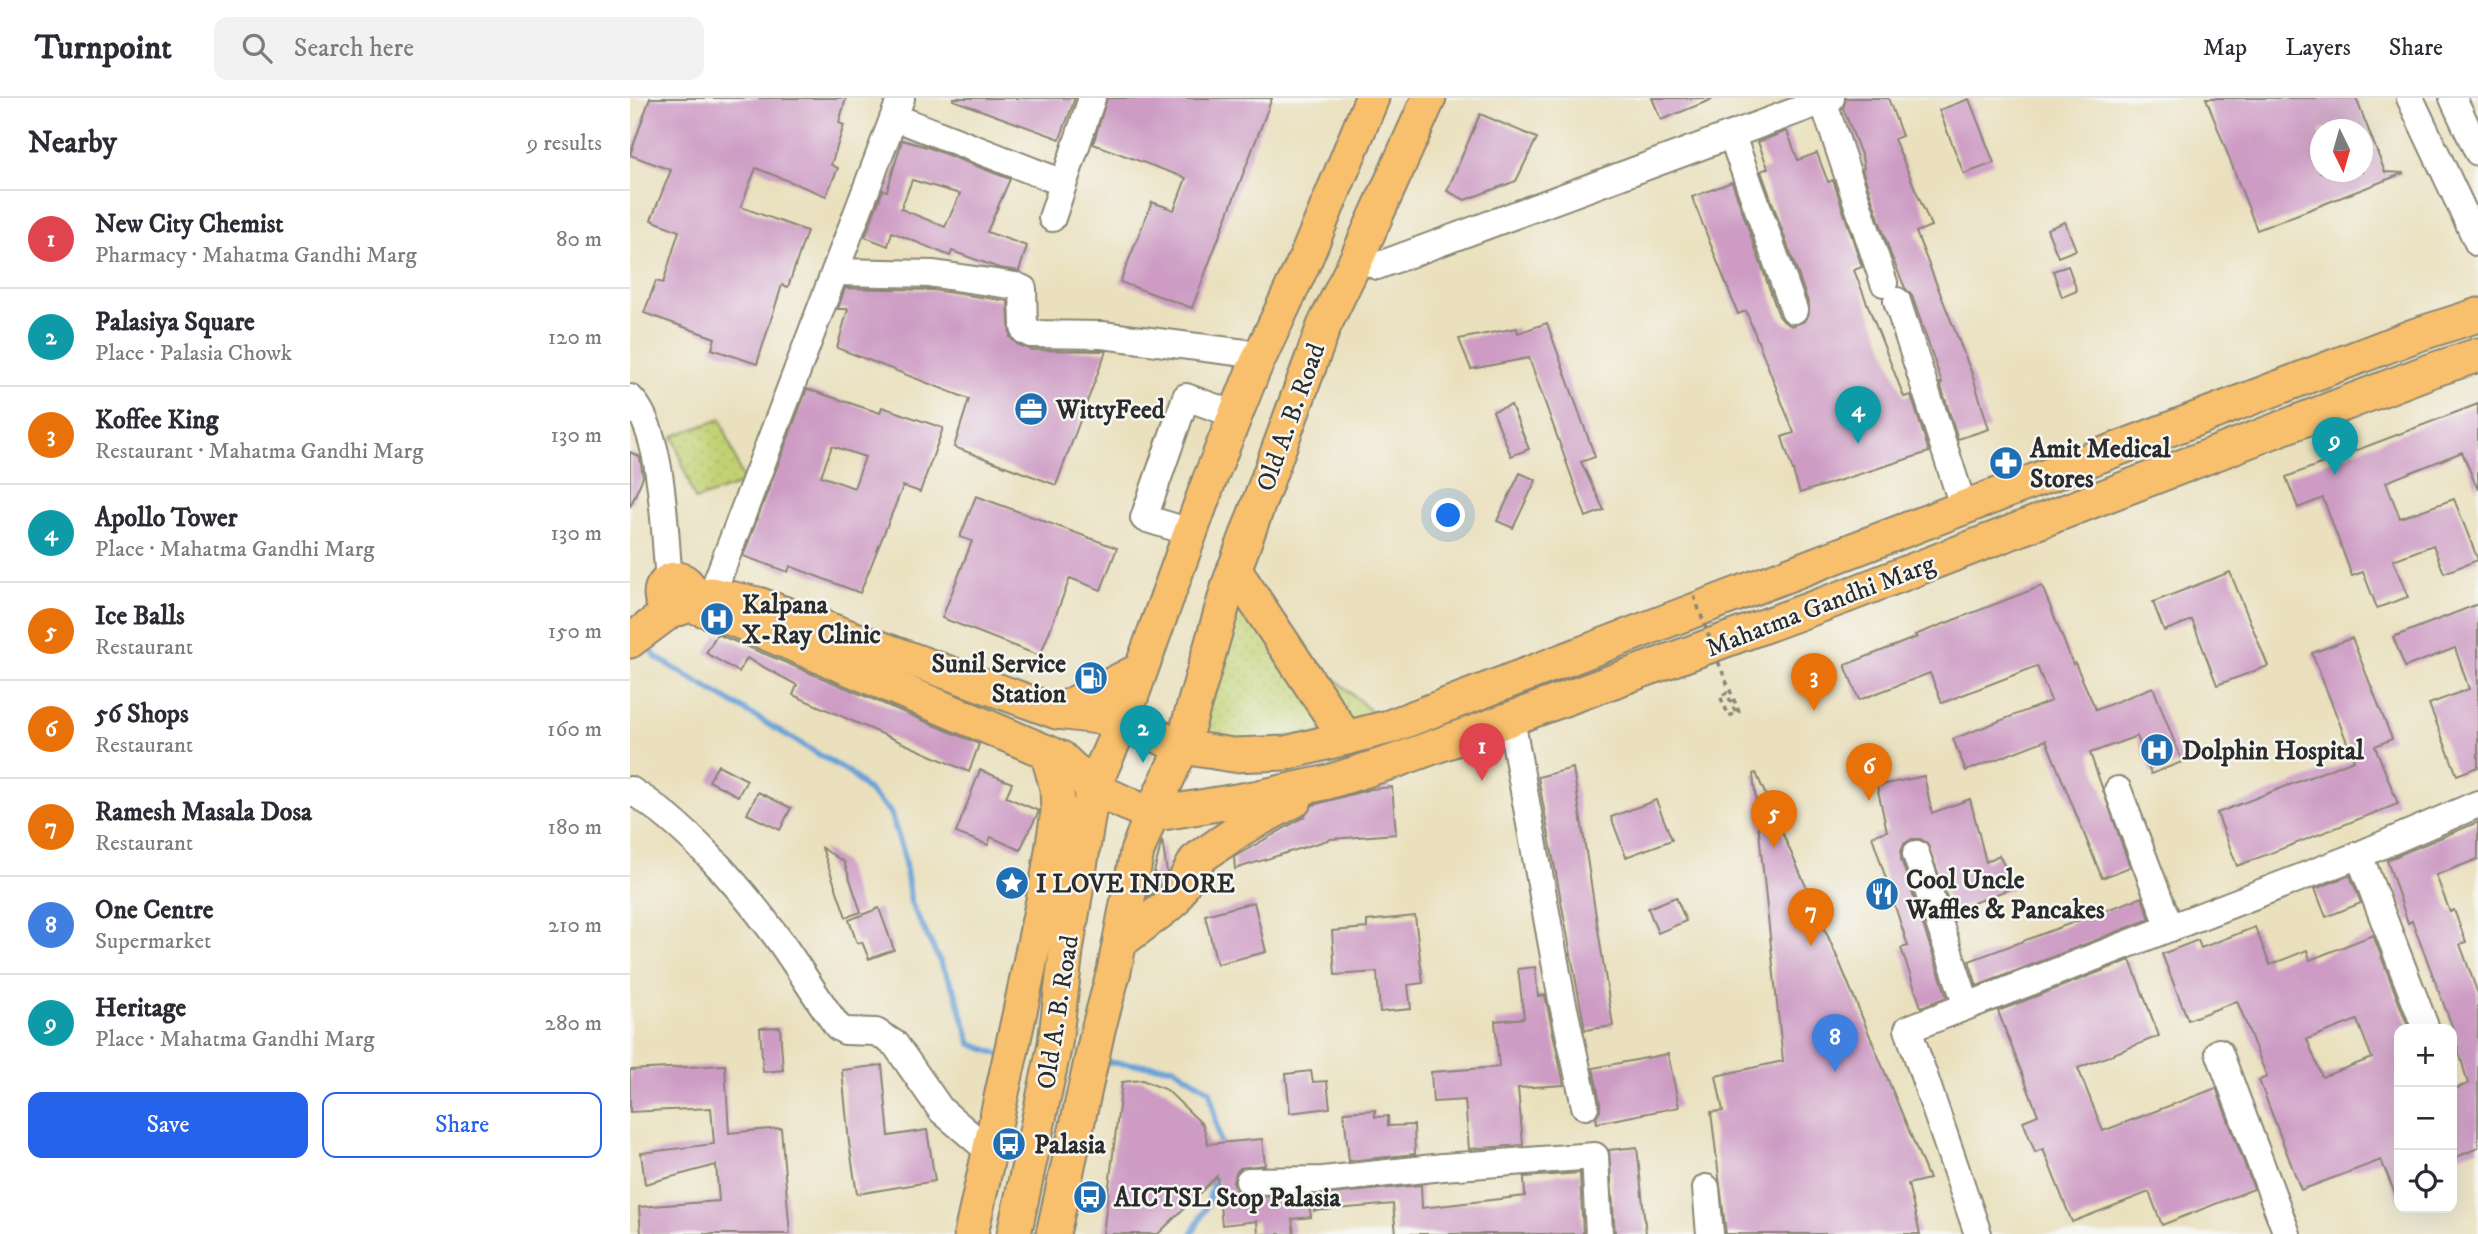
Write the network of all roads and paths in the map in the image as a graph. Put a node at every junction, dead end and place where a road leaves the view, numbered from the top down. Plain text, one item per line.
1 (1092, 98) edge
2 (1372, 98) edge
3 (1429, 98) edge
4 (2410, 98) edge
5 (2453, 98) edge
6 (1827, 100) edge
7 (898, 107) edge
8 (1732, 136) junction
9 (2478, 152) edge
10 (1063, 183) junction
11 (1052, 218) dead end
12 (2478, 243) edge
13 (1357, 258) junction
14 (835, 272) junction
15 (1794, 310) dead end
16 (2478, 315) edge
17 (1261, 355) junction
18 (2478, 355) edge
19 (630, 398) edge
20 (1236, 415) junction
21 (1964, 509) junction
22 (1190, 532) junction
23 (1234, 569) junction
24 (1694, 596) dead end
25 (664, 606) edge
26 (1140, 670) junction
27 (1057, 712) junction
28 (1737, 716) dead end
29 (1511, 719) junction
30 (1123, 720) junction
31 (1346, 738) junction
32 (1182, 747) junction
33 (1046, 751) junction
34 (1328, 782) junction
35 (1093, 788) junction
36 (630, 790) edge
37 (2118, 790) dead end
38 (2478, 804) edge
39 (1151, 815) junction
40 (1916, 854) dead end
41 (2359, 855) junction
42 (2170, 928) junction
43 (1120, 943) junction
44 (1967, 1006) junction
45 (1019, 1016) junction
46 (2424, 1024) edge
47 (1057, 1032) junction
48 (2219, 1052) dead end
49 (1585, 1105) dead end
50 (989, 1151) junction
51 (1249, 1181) dead end
52 (1706, 1188) dead end
53 (971, 1234) edge
54 (1014, 1234) edge
55 (1053, 1234) edge
56 (1599, 1234) edge
57 (1710, 1234) edge
58 (1978, 1234) edge
59 (2287, 1234) edge

1 - 10 street
2 - 17 main road, Old A. B. Road
3 - 13 main road, Old A. B. Road
4 - 12 street
5 - 9 street
6 - 8 street
6 - 21 street
7 - 10 street
7 - 14 street
8 - 13 street
8 - 15 street
10 - 11 street
13 - 23 main road, Old A. B. Road
14 - 17 street
14 - 25 street
16 - 21 main road, Mahatma Gandhi Marg
17 - 20 main road, Old A. B. Road
18 - 29 main road, Mahatma Gandhi Marg
19 - 25 street
20 - 22 main road, Old A. B. Road
20 - 22 street
21 - 31 main road, Mahatma Gandhi Marg
22 - 26 main road, Old A. B. Road
23 - 31 main road
23 - 32 main road, Old A. B. Road
24 - 28 path, bridge
25 - 27 main road, Mahatma Gandhi Marg
25 - 33 main road
26 - 27 main road
26 - 30 main road, Old A. B. Road
27 - 30 main road, Mahatma Gandhi Marg
29 - 34 main road, Mahatma Gandhi Marg
29 - 49 street
30 - 32 main road, Mahatma Gandhi Marg
30 - 35 main road, Old A. B. Road
31 - 32 main road, Mahatma Gandhi Marg
32 - 39 main road, Old A. B. Road
33 - 35 main road
33 - 45 main road
34 - 39 main road, Mahatma Gandhi Marg
34 - 43 main road
35 - 39 main road
35 - 47 main road, Old A. B. Road
36 - 50 street
37 - 42 street
38 - 41 street
39 - 43 main road, Old A. B. Road
40 - 44 street
41 - 42 street
41 - 46 street
42 - 44 street
43 - 55 main road, Old A. B. Road
44 - 58 street
45 - 47 main road
45 - 50 main road
47 - 54 main road, Old A. B. Road
48 - 59 street
50 - 53 main road
51 - 56 street
52 - 57 street

